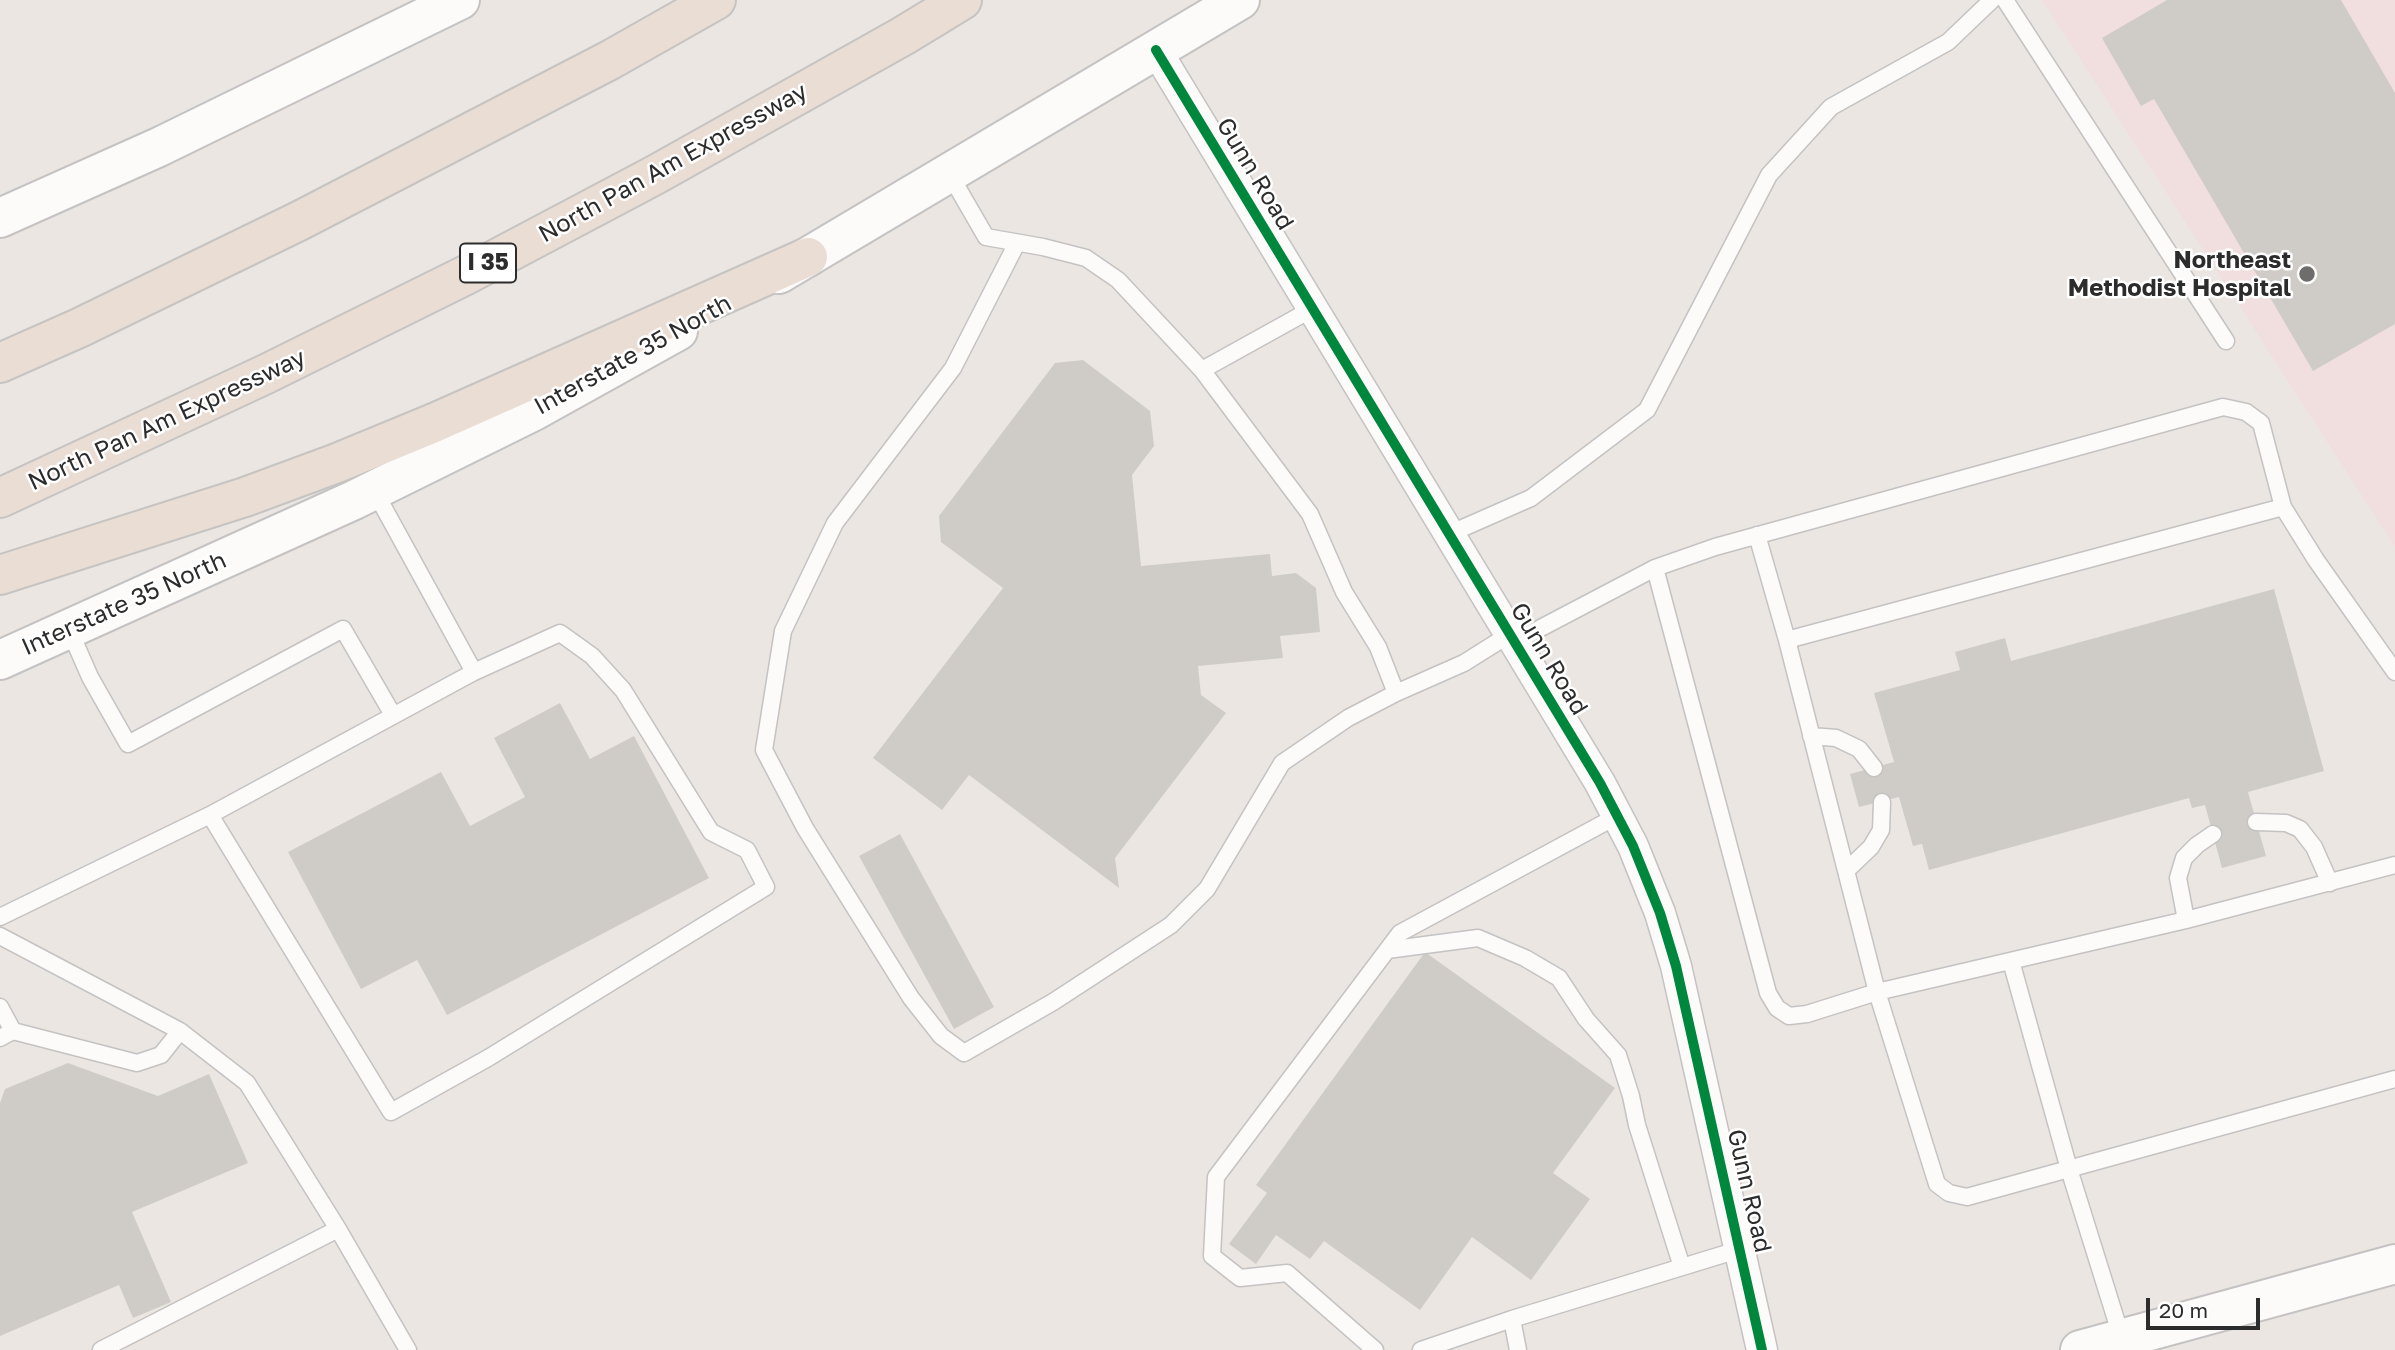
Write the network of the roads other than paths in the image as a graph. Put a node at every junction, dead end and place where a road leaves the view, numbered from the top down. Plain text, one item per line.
1 (460, 0) edge
2 (716, 0) edge
3 (962, 0) edge
4 (1240, 0) edge
5 (1992, 0) edge
6 (2006, 0) edge
7 (1156, 50) junction
8 (949, 173) junction
9 (0, 218) edge
10 (1017, 243) junction
11 (808, 257) junction
12 (1312, 309) junction
13 (2227, 341) dead end
14 (0, 363) edge
15 (1202, 370) junction
16 (374, 490) junction
17 (0, 498) edge
18 (2283, 507) junction
19 (1449, 534) junction
20 (1757, 535) junction
21 (1655, 568) junction
22 (0, 575) edge
23 (69, 629) junction
24 (1512, 638) junction
25 (1787, 640) junction
26 (0, 660) edge
27 (474, 672) junction
28 (2395, 672) edge
29 (1396, 693) junction
30 (393, 715) junction
31 (1811, 736) junction
32 (1874, 768) dead end
33 (1882, 802) dead end
34 (210, 816) junction
35 (1617, 816) junction
36 (2256, 822) dead end
37 (2213, 834) dead end
38 (2395, 865) edge
39 (1846, 871) junction
40 (2330, 883) junction
41 (0, 917) edge
42 (2186, 920) junction
43 (0, 936) edge
44 (1387, 950) junction
45 (2011, 961) junction
46 (1877, 992) junction
47 (0, 1007) edge
48 (180, 1031) junction
49 (6, 1035) edge
50 (2395, 1079) edge
51 (2069, 1169) junction
52 (338, 1229) junction
53 (1741, 1249) junction
54 (2395, 1264) edge
55 (1682, 1267) junction
56 (1511, 1319) junction
57 (2122, 1339) junction
58 (101, 1350) edge
59 (408, 1350) edge
60 (1376, 1350) edge
61 (1421, 1350) edge
62 (1518, 1350) edge
63 (1762, 1350) edge
64 (2080, 1350) edge

1 - 9 main road
2 - 14 highway
3 - 17 highway, North Pan Am Expressway / I 35
4 - 7 main road, Interstate 35 North
5 - 19 lane
6 - 13 lane
7 - 8 main road, Interstate 35 North
7 - 12 street, Gunn Road
8 - 10 lane
8 - 11 main road, Interstate 35 North
10 - 15 lane
10 - 29 lane
11 - 16 main road, Interstate 35 North
11 - 22 highway
12 - 15 lane
12 - 19 street, Gunn Road
15 - 29 lane
16 - 23 main road, Interstate 35 North
16 - 27 lane
18 - 20 lane
18 - 25 lane
18 - 28 lane
19 - 24 street, Gunn Road
20 - 21 lane
20 - 25 lane
21 - 24 lane
21 - 46 lane
23 - 26 main road, Interstate 35 North
23 - 30 lane
24 - 29 lane
24 - 35 street, Gunn Road
25 - 31 lane
27 - 30 lane
27 - 34 lane
30 - 34 lane
31 - 32 lane
31 - 39 lane
33 - 39 lane
34 - 41 lane
35 - 44 lane
35 - 53 street, Gunn Road
36 - 40 lane
37 - 42 lane
38 - 40 lane
39 - 46 lane
40 - 42 lane
42 - 45 lane
43 - 48 lane
44 - 55 lane
44 - 60 lane
45 - 46 lane
45 - 51 lane
46 - 51 lane
47 - 49 lane
48 - 49 lane
48 - 52 lane
50 - 51 lane
51 - 57 lane
52 - 58 lane
52 - 59 lane
53 - 55 lane
53 - 63 street, Gunn Road
54 - 57 main road
55 - 56 lane
56 - 61 lane
56 - 62 lane
57 - 64 main road

